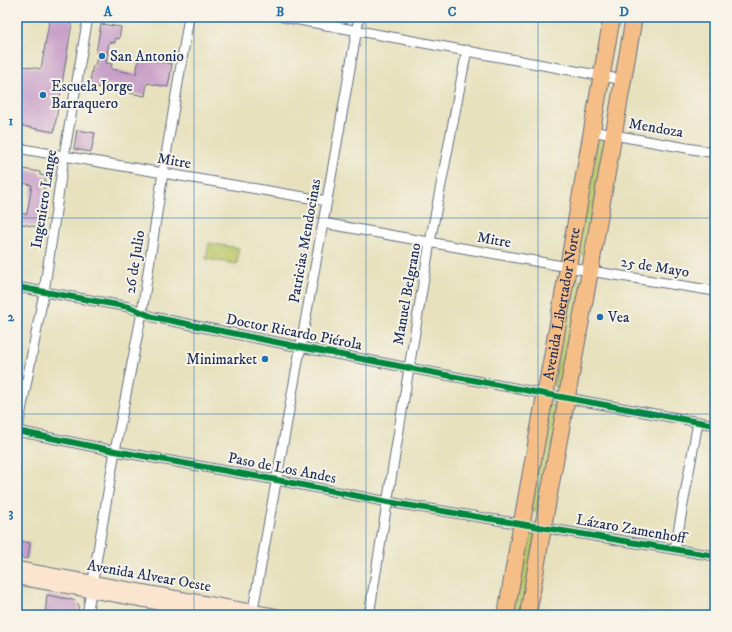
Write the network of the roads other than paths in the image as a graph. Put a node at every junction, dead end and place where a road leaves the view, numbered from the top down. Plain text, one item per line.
1 (88, 17) edge
2 (189, 17) edge
3 (283, 17) edge
4 (359, 17) edge
5 (612, 17) edge
6 (634, 17) edge
7 (357, 30) junction
8 (467, 50) junction
9 (602, 76) junction
10 (624, 80) junction
11 (591, 131) junction
12 (614, 135) junction
13 (17, 148) edge
14 (715, 153) edge
15 (64, 156) junction
16 (163, 173) junction
17 (327, 201) junction
18 (323, 224) junction
19 (430, 242) junction
20 (568, 267) junction
21 (590, 271) junction
22 (17, 287) edge
23 (715, 291) edge
24 (44, 292) junction
25 (142, 312) junction
26 (300, 347) junction
27 (409, 368) junction
28 (545, 394) junction
29 (567, 398) junction
30 (698, 422) junction
31 (715, 425) edge
32 (17, 431) edge
33 (115, 451) junction
34 (277, 480) junction
35 (388, 502) junction
36 (521, 524) junction
37 (543, 527) junction
38 (675, 549) junction
39 (715, 556) edge
40 (17, 568) edge
41 (17, 578) edge
42 (92, 587) junction
43 (252, 613) edge
44 (86, 615) edge
45 (223, 615) edge
46 (276, 615) edge
47 (369, 615) edge
48 (506, 615) edge
49 (528, 615) edge

1 - 15 street, Ingeniero Lange
2 - 16 street, 26 de Julio
3 - 7 street
4 - 7 street, Patricias Mendocinas
5 - 9 highway, Avenida Libertador Norte
6 - 10 highway, Avenida Libertador Norte
7 - 8 street
7 - 17 street, Patricias Mendocinas
8 - 9 street
8 - 19 street, Manuel Belgrano
9 - 10 street
9 - 11 highway, Avenida Libertador Norte
10 - 12 highway, Avenida Libertador Norte
11 - 12 street, Mendoza
11 - 20 highway, Avenida Libertador Norte
12 - 14 street, Mendoza
12 - 21 highway, Avenida Libertador Norte
13 - 15 street, Mitre
15 - 16 street, Mitre
15 - 24 street, Ingeniero Lange
16 - 17 street, Mitre
16 - 25 street, 26 de Julio
17 - 18 street, Patricias Mendocinas
18 - 19 street, Mitre
18 - 26 street, Patricias Mendocinas
19 - 20 street, Mitre
19 - 27 street, Manuel Belgrano
20 - 21 street, Mitre
20 - 28 highway, Avenida Libertador Norte
21 - 23 street, 25 de Mayo
21 - 29 highway, Avenida Libertador Norte
22 - 24 street, Doctor Ricardo Piérola
24 - 25 street, Doctor Ricardo Piérola
24 - 32 street, Ingeniero Lange
25 - 26 street, Doctor Ricardo Piérola
25 - 33 street, 26 de Julio
26 - 27 street, Doctor Ricardo Piérola
26 - 34 street, Patricias Mendocinas
27 - 28 street, Doctor Ricardo Piérola
27 - 35 street, Manuel Belgrano
28 - 29 street, Doctor Ricardo Piérola
28 - 36 highway, Avenida Libertador Norte
29 - 30 street, Doctor Ricardo Piérola
29 - 37 highway, Avenida Libertador Norte
30 - 31 street, Doctor Ricardo Piérola
30 - 38 street
32 - 33 street, Paso de Los Andes
33 - 34 street, Paso de Los Andes
33 - 42 street, 26 de Julio
34 - 35 street, Paso de Los Andes
34 - 43 street, Patricias Mendocinas
35 - 36 street, Paso de Los Andes
35 - 47 street, Manuel Belgrano
36 - 37 street, Paso de Los Andes
36 - 48 highway, Avenida Libertador Norte
37 - 38 street, Lázaro Zamenhoff
37 - 49 highway, Avenida Libertador Norte
38 - 39 street, Lázaro Zamenhoff
40 - 42 main road, Avenida Alvear Oeste
41 - 42 main road, Avenida Alvear Oeste
42 - 43 main road, Avenida Alvear Oeste
42 - 44 street, 26 de Julio
42 - 45 main road, Avenida Alvear Oeste
43 - 46 main road, Avenida Alvear Oeste

